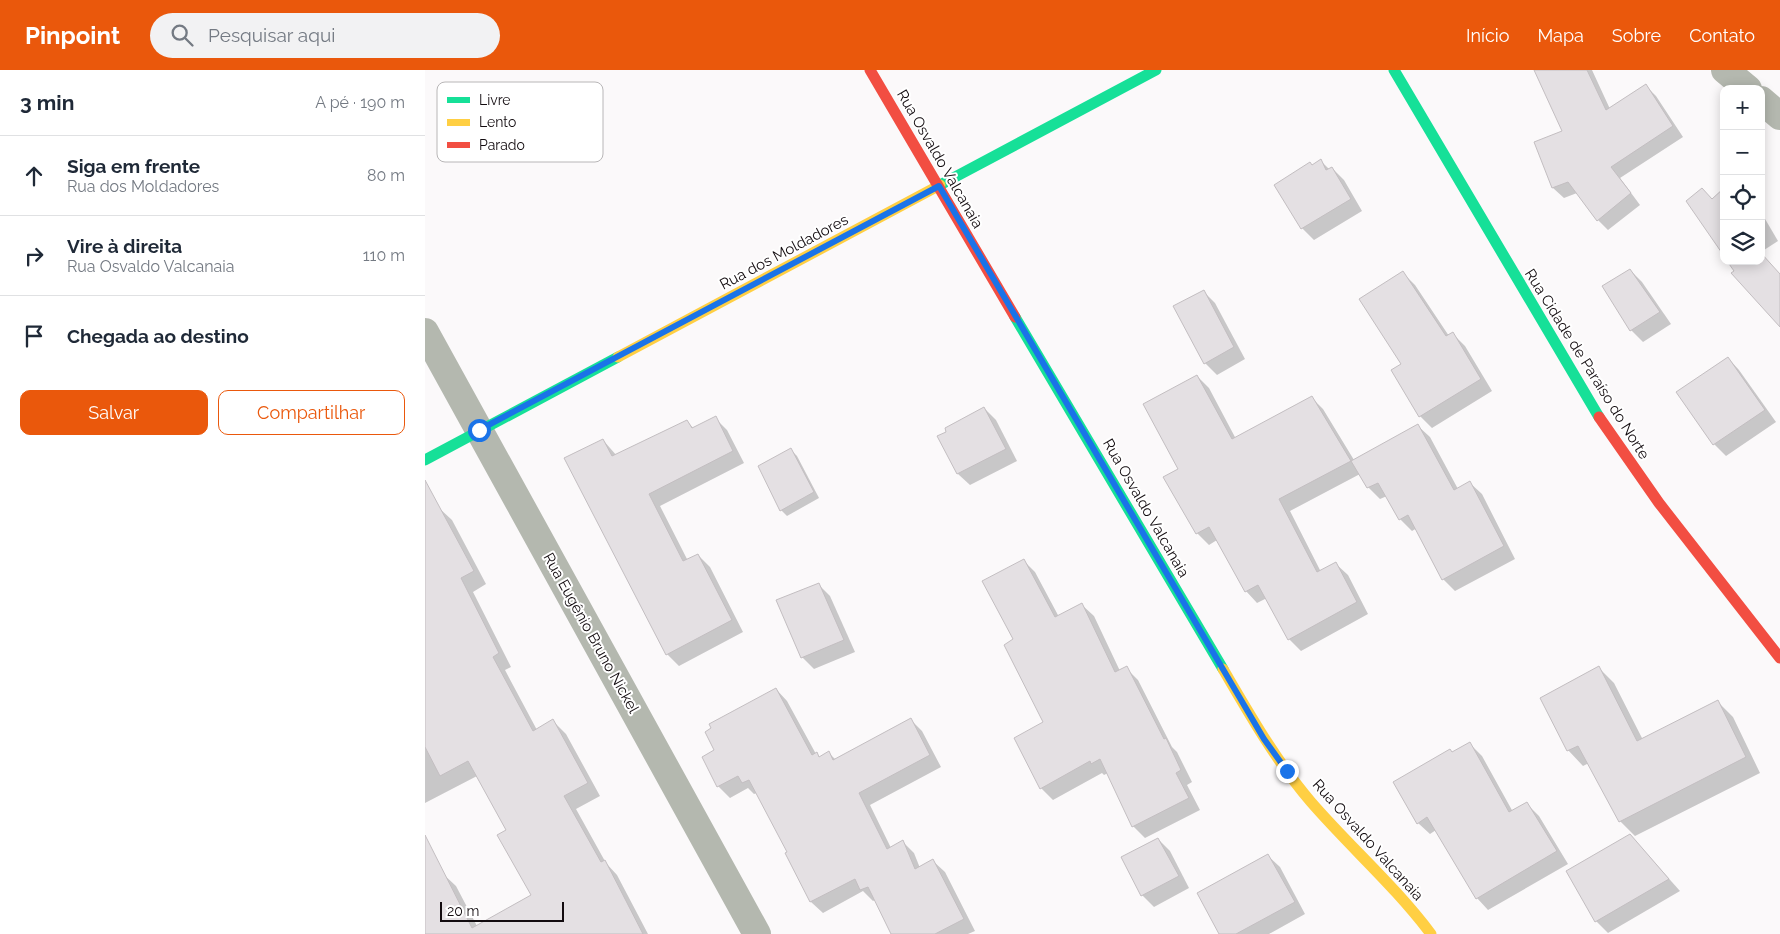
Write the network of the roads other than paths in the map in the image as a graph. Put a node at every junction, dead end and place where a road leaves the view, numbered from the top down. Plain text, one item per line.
1 (871, 70) edge
2 (1156, 70) edge
3 (1394, 70) edge
4 (1725, 70) edge
5 (1743, 85) edge
6 (1765, 103) edge
7 (1780, 116) edge
8 (939, 186) junction
9 (425, 332) edge
10 (479, 430) junction
11 (425, 460) edge
12 (1780, 658) edge
13 (757, 934) edge
14 (1431, 934) edge

1 - 8 street, Rua Osvaldo Valcanaia
2 - 8 street, Rua dos Moldadores
3 - 12 street, Rua Cidade de Paraíso do Norte
4 - 5 street
6 - 7 street
8 - 10 street, Rua dos Moldadores
8 - 14 street, Rua Osvaldo Valcanaia
9 - 10 street, Rua Eugênio Bruno Nickel
10 - 11 street, Rua dos Moldadores
10 - 13 street, Rua Eugênio Bruno Nickel

